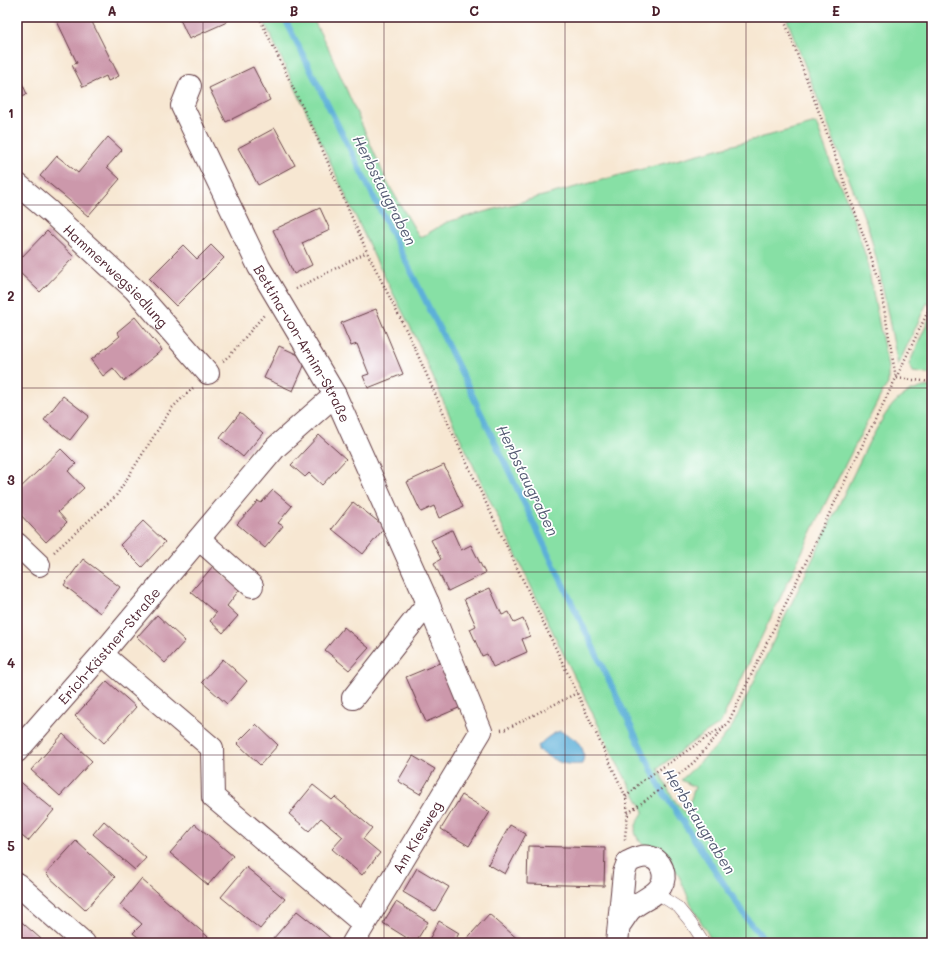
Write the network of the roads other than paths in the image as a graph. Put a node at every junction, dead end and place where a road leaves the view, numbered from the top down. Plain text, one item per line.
1 (190, 86) dead end
2 (17, 184) edge
3 (208, 373) road end
4 (335, 395) junction
5 (199, 539) junction
6 (17, 544) edge
7 (39, 565) road end
8 (252, 586) dead end
9 (428, 603) junction
10 (102, 654) junction
11 (353, 698) dead end
12 (481, 731) joint
13 (17, 750) edge
14 (19, 891) edge
15 (656, 893) junction
16 (364, 924) junction
17 (619, 933) edge
18 (84, 943) edge
19 (353, 943) edge
20 (704, 943) edge

1 - 4 street, Bettina-von-Arnim-Straße
2 - 3 street, Hammerwegsiedlung
4 - 5 street, Erich-Kästner-Straße
4 - 9 street, Bettina-von-Arnim-Straße
5 - 8 street
5 - 10 street, Erich-Kästner-Straße
6 - 7 street
9 - 11 street
9 - 12 street, Bettina-von-Arnim-Straße
10 - 13 street, Erich-Kästner-Straße
10 - 16 street
12 - 16 street, Am Kiesweg
14 - 18 street
15 - 17 street
15 - 17 street
15 - 20 lane
16 - 19 street, Am Kiesweg

